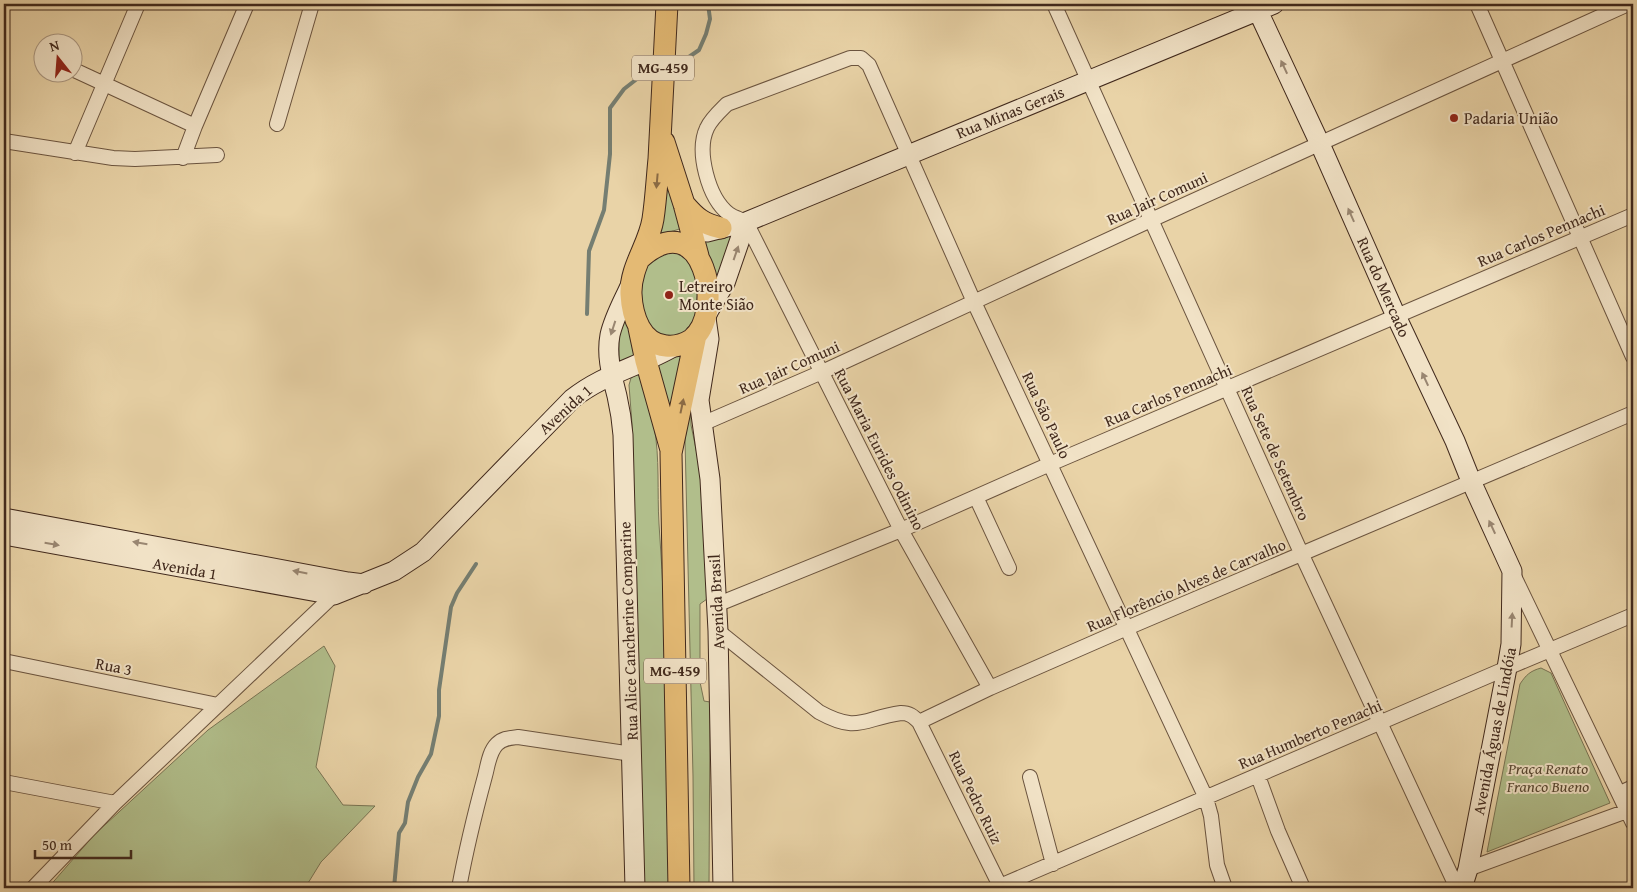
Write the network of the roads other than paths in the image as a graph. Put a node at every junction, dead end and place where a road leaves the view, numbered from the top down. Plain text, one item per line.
1 (138, 4) edge
2 (247, 4) edge
3 (312, 4) edge
4 (667, 4) edge
5 (1054, 4) edge
6 (1476, 4) edge
7 (1628, 4) edge
8 (1262, 6) edge
9 (1502, 61) junction
10 (82, 73) edge
11 (1088, 80) junction
12 (104, 83) junction
13 (277, 124) dead end
14 (195, 126) junction
15 (660, 133) junction
16 (4, 141) edge
17 (1320, 144) junction
18 (75, 153) junction
19 (909, 154) junction
20 (217, 155) dead end
21 (183, 158) junction
22 (684, 204) junction
23 (1633, 215) edge
24 (1151, 220) junction
25 (746, 222) junction
26 (721, 228) junction
27 (683, 238) junction
28 (1580, 238) junction
29 (639, 259) junction
30 (631, 284) junction
31 (974, 302) junction
32 (1396, 316) junction
33 (703, 322) junction
34 (639, 327) junction
35 (675, 346) junction
36 (1633, 357) edge
37 (646, 362) junction
38 (822, 372) junction
39 (612, 374) junction
40 (1227, 389) junction
41 (1633, 413) edge
42 (702, 424) junction
43 (671, 453) junction
44 (1050, 464) junction
45 (1471, 481) junction
46 (976, 497) junction
47 (4, 518) edge
48 (900, 530) junction
49 (4, 535) edge
50 (1302, 555) junction
51 (1009, 568) dead end
52 (1512, 571) junction
53 (356, 583) junction
54 (334, 596) junction
55 (716, 605) junction
56 (1633, 615) edge
57 (1127, 628) junction
58 (718, 631) junction
59 (1550, 650) junction
60 (4, 661) edge
61 (1507, 668) junction
62 (990, 688) junction
63 (218, 705) junction
64 (919, 722) junction
65 (1380, 724) junction
66 (632, 754) junction
67 (1258, 776) junction
68 (1030, 777) dead end
69 (4, 782) edge
70 (1633, 787) edge
71 (1620, 793) junction
72 (1206, 798) junction
73 (115, 803) junction
74 (1630, 817) edge
75 (1052, 864) junction
76 (1468, 868) junction
77 (1001, 887) edge
78 (34, 888) edge
79 (459, 888) edge
80 (635, 888) edge
81 (679, 888) edge
82 (723, 888) edge
83 (1225, 888) edge
84 (1303, 888) edge
85 (1457, 888) edge
86 (1462, 888) edge

1 - 12 street
2 - 14 street
3 - 13 street
4 - 15 main road, MG-459
5 - 11 street, Rua Sete de Setembro
6 - 9 street
7 - 9 street, Rua Jair Comuni
8 - 11 street, Rua Minas Gerais
17 -> 8 street, Rua do Mercado
9 - 17 street, Rua Jair Comuni
9 - 28 street
10 - 12 street
11 - 19 street, Rua Minas Gerais
11 - 24 street, Rua Sete de Setembro
12 - 14 street
12 - 18 street
14 - 21 street
15 - 22 main road, MG-459
15 -> 29 main road, MG-459
16 - 18 street
17 - 24 street, Rua Jair Comuni
32 -> 17 street, Rua do Mercado
18 - 21 street
19 - 25 street, Rua Minas Gerais
19 - 25 street, Rua São Paulo
19 - 31 street, Rua São Paulo
20 - 21 street
22 - 26 main road
22 - 27 main road, MG-459
23 - 28 street, Rua Carlos Pennachi
24 - 31 street, Rua Jair Comuni
24 - 40 street, Rua Sete de Setembro
25 - 26 street, Rua Minas Gerais
33 -> 25 street
25 - 38 street, Rua Maria Eurides Odinino
26 - 27 street, Rua Minas Gerais
27 - 29 main road
27 - 33 main road, MG-459
28 - 32 street, Rua Carlos Pennachi
28 - 36 street
29 - 30 main road, MG-459
30 - 34 main road, MG-459
30 -> 39 street, Rua Alice Cancherine Comparine
31 - 38 street, Rua Jair Comuni
31 - 44 street, Rua São Paulo
32 - 40 street, Rua Carlos Pennachi
45 -> 32 street, Rua do Mercado
33 - 35 main road
33 - 42 street, Avenida Brasil
43 -> 33 main road, MG-459
34 - 35 main road
34 - 37 main road, MG-459
35 - 37 street, Avenida 1
37 - 39 street, Avenida 1
37 - 43 main road, MG-459
38 - 42 street, Rua Jair Comuni
38 - 48 street, Rua Maria Eurides Odinino
39 - 53 street, Avenida 1
39 - 66 street, Rua Alice Cancherine Comparine
40 - 44 street, Rua Carlos Pennachi
40 - 50 street, Rua Sete de Setembro
41 - 45 street, Rua Florêncio Alves de Carvalho
42 - 55 street, Avenida Brasil
43 - 81 main road, MG-459
44 - 46 street, Rua Carlos Pennachi
44 - 57 street, Rua São Paulo
45 - 50 street, Rua Florêncio Alves de Carvalho
52 -> 45 street, Rua do Mercado
46 - 48 street, Rua Carlos Pennachi
46 - 51 street
53 -> 47 street, Avenida 1
48 - 55 street, Rua Carlos Pennachi
48 - 62 street, Rua Maria Eurides Odinino
49 -> 54 street, Avenida 1
50 - 57 street, Rua Florêncio Alves de Carvalho
50 - 65 street, Rua Sete de Setembro
52 - 59 street
61 -> 52 street, Avenida Águas de Lindóia
53 - 54 street, Avenida 1
54 - 63 street
55 - 58 street, Avenida Brasil
56 - 59 street, Rua Humberto Penachi
57 - 62 street, Rua Florêncio Alves de Carvalho
57 - 72 street, Rua São Paulo
58 - 64 street
58 - 82 street, Avenida Brasil
59 - 61 street, Rua Humberto Penachi
59 - 71 street
60 - 63 street, Rua 3
61 - 65 street, Rua Humberto Penachi
61 - 76 street, Avenida Águas de Lindóia
62 - 64 street, Rua Florêncio Alves de Carvalho
63 - 73 street
64 - 77 street, Rua Pedro Ruiz
65 - 67 street, Rua Humberto Penachi
65 - 85 street, Rua Sete de Setembro
66 - 79 street
66 - 80 street, Rua Alice Cancherine Comparine
67 - 72 street, Rua Humberto Penachi
67 - 84 street
68 - 75 street
69 - 73 street
70 - 71 street
71 - 74 street
72 - 75 street, Rua Humberto Penachi
72 - 83 street, Rua São Paulo
73 - 78 street
74 - 76 street
75 - 77 street, Rua Humberto Penachi
76 - 86 street, Avenida Águas de Lindóia

